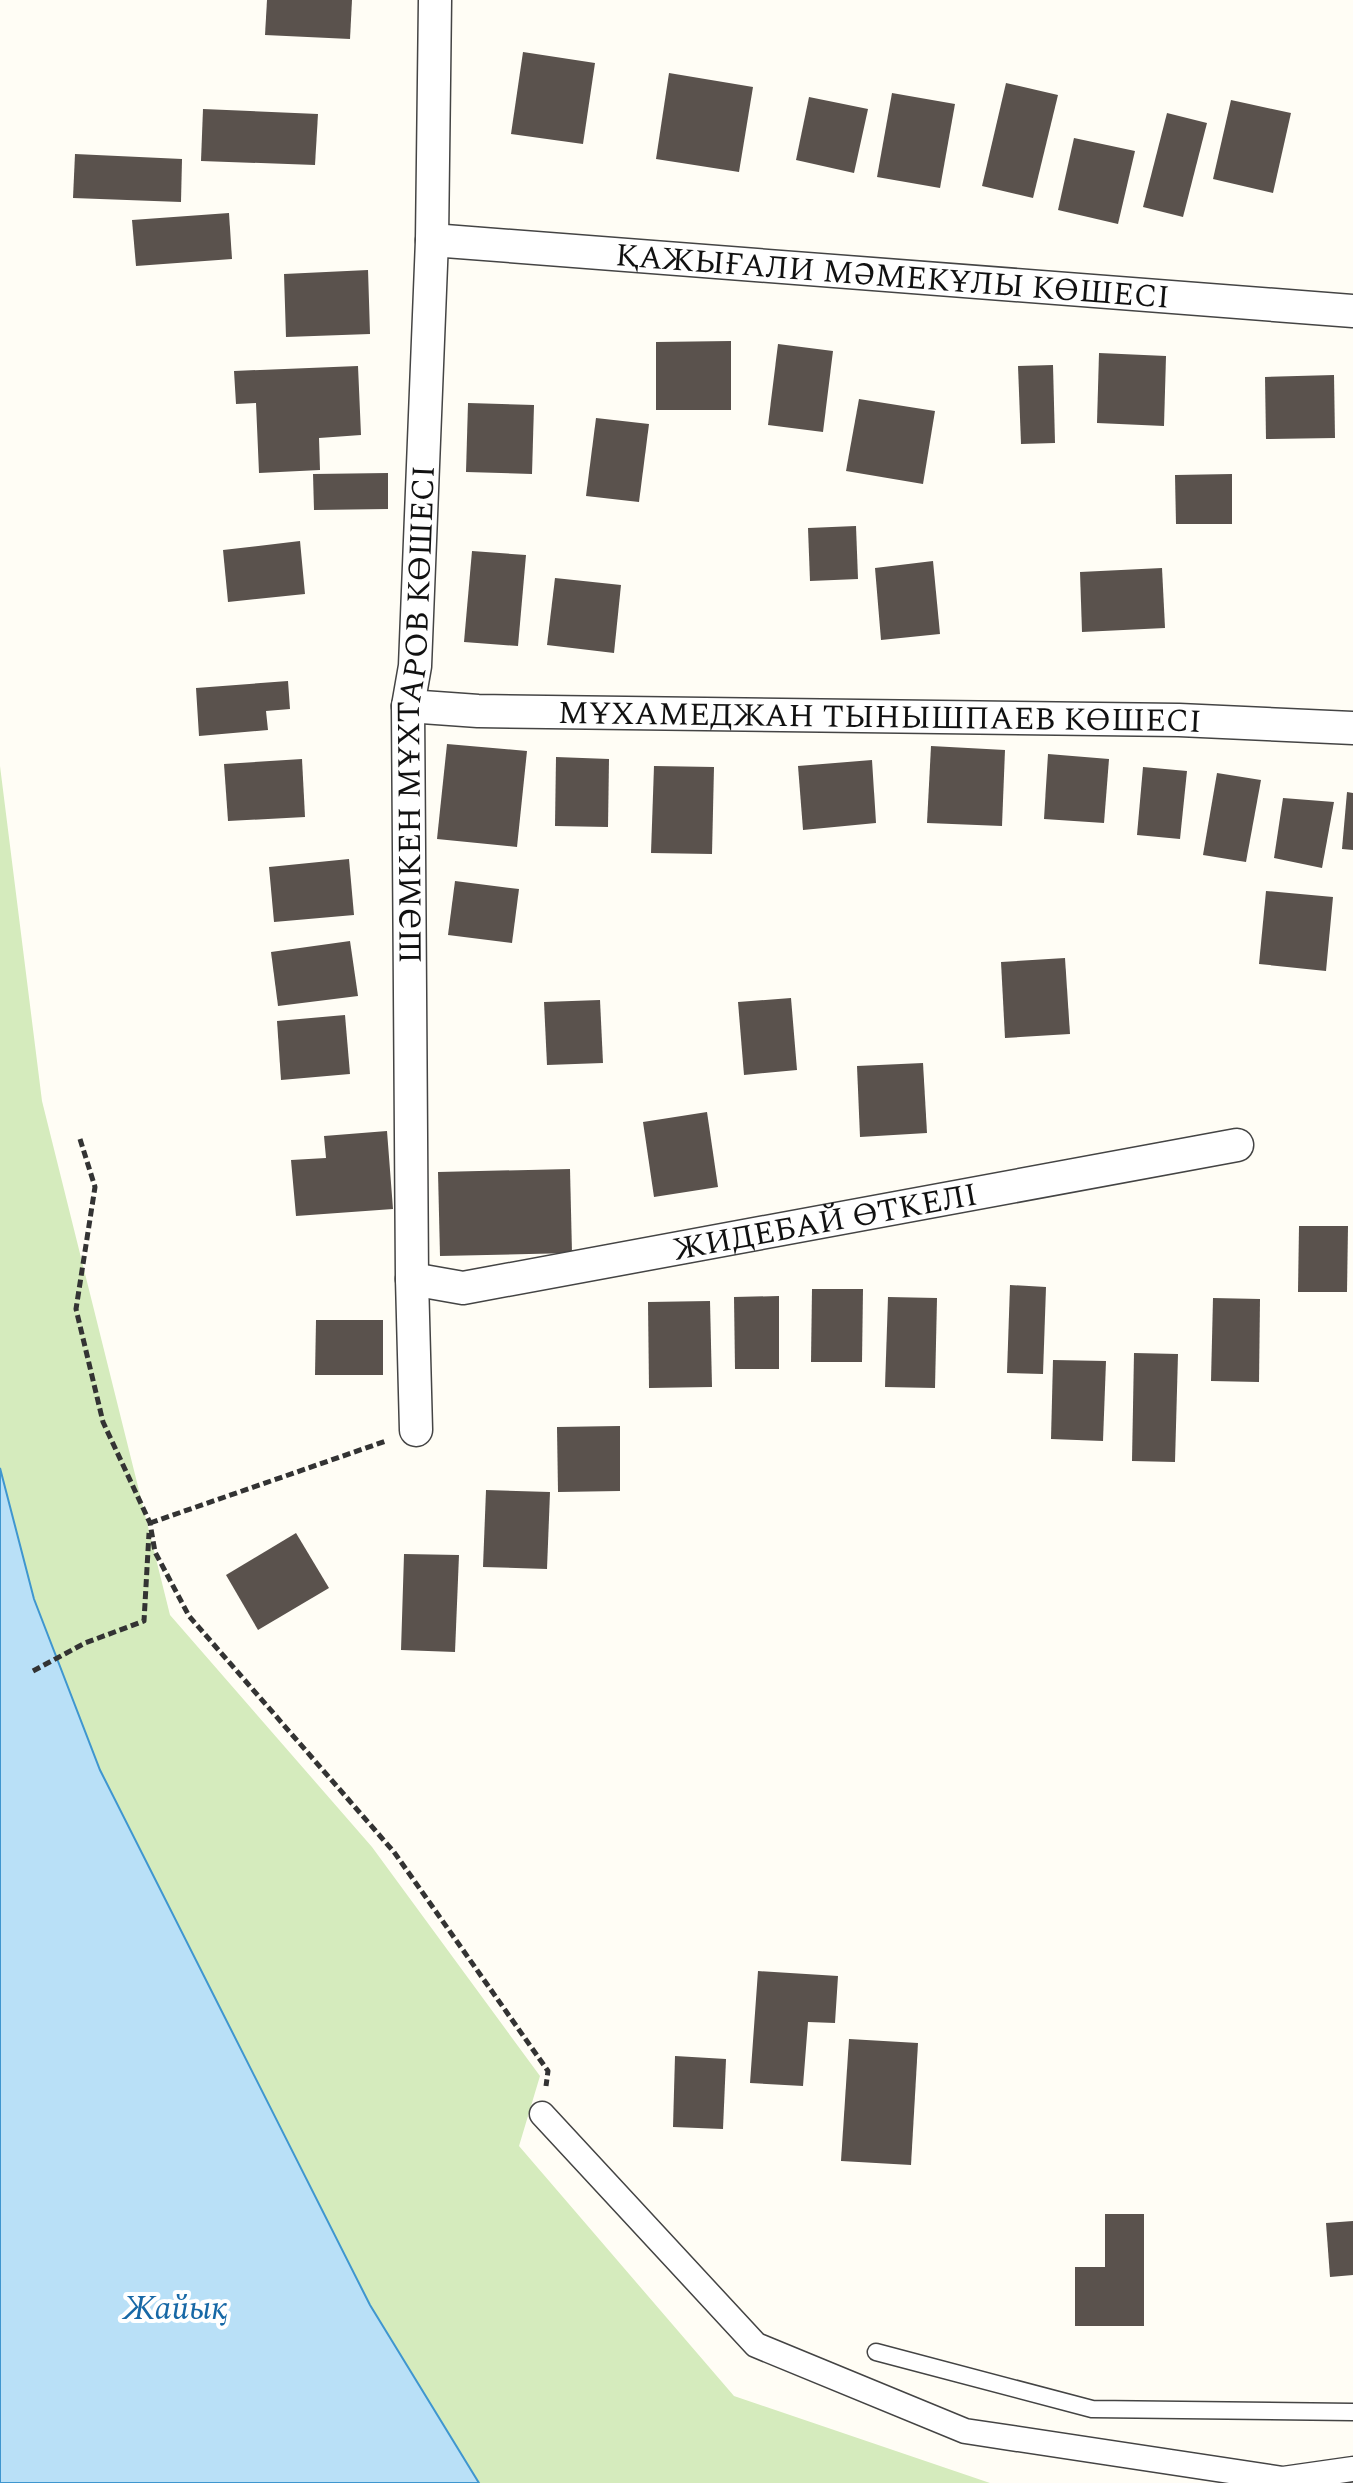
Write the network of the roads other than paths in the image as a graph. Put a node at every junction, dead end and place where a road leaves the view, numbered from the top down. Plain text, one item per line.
1 (435, 0) edge
2 (432, 240) junction
3 (1353, 311) edge
4 (408, 706) junction
5 (1353, 728) edge
6 (1237, 1145) dead end
7 (412, 1279) junction
8 (416, 1430) road end
9 (542, 2114) road end
10 (876, 2352) dead end
11 (1353, 2412) edge
12 (1353, 2469) edge

1 - 2 street, ШӘМКЕН МҰХТАРОВ КӨШЕСІ
2 - 3 street, ҚАЖЫҒАЛИ МӘМЕКҰЛЫ КӨШЕСІ
2 - 4 street, ШӘМКЕН МҰХТАРОВ КӨШЕСІ
4 - 5 street, МҰХАМЕДЖАН ТЫНЫШПАЕВ КӨШЕСІ
4 - 7 street, ШӘМКЕН МҰХТАРОВ КӨШЕСІ
6 - 7 street, ЖИДЕБАЙ ӨТКЕЛІ
7 - 8 street, ШӘМКЕН МҰХТАРОВ КӨШЕСІ
9 - 12 street
10 - 11 lane

